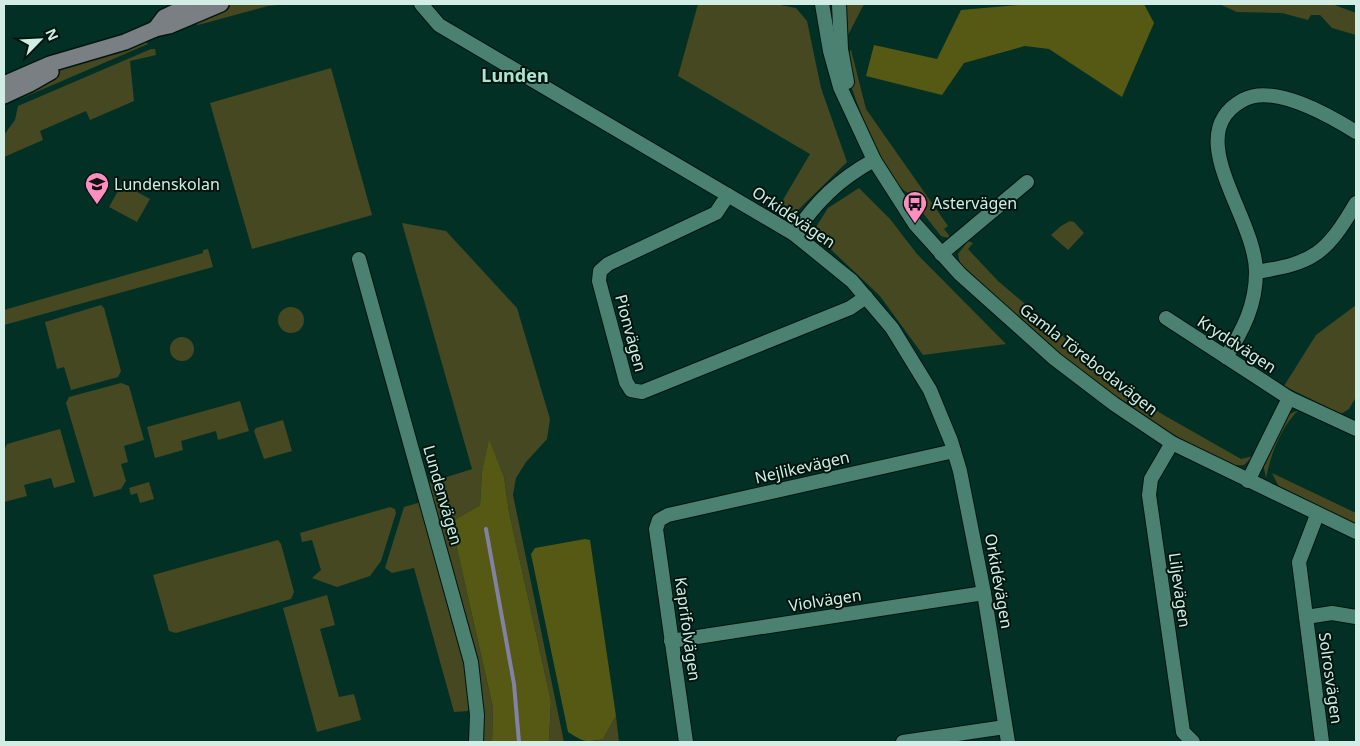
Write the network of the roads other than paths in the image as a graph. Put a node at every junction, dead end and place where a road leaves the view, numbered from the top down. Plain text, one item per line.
1 (192, 4) edge
2 (221, 4) edge
3 (421, 4) edge
4 (822, 4) edge
5 (838, 4) edge
6 (155, 29) junction
7 (66, 60) junction
8 (4, 84) edge
9 (4, 96) edge
10 (851, 110) junction
11 (1356, 132) edge
12 (874, 160) junction
13 (1027, 182) dead end
14 (728, 195) junction
15 (1356, 203) edge
16 (794, 234) junction
17 (942, 254) junction
18 (359, 259) dead end
19 (1256, 272) junction
20 (866, 297) junction
21 (1166, 318) dead end
22 (1226, 357) junction
23 (1289, 398) junction
24 (1356, 429) edge
25 (1172, 443) junction
26 (954, 451) junction
27 (1248, 481) junction
28 (1317, 515) junction
29 (659, 520) joint
30 (1356, 532) edge
31 (984, 593) junction
32 (1306, 617) junction
33 (1356, 618) edge
34 (671, 641) junction
35 (1005, 727) junction
36 (1183, 737) edge
37 (476, 742) edge
38 (686, 742) edge
39 (903, 742) edge
40 (1008, 742) edge
41 (1193, 742) edge
42 (1322, 742) edge

1 - 6 street
2 - 6 street
3 - 14 street, Orkidévägen
4 - 10 street, Gamla Törebodavägen
5 - 10 street, Gamla Törebodavägen
6 - 7 street
7 - 8 street
7 - 9 street
10 - 12 street, Gamla Törebodavägen
11 - 19 street
12 - 16 street
12 - 17 street, Gamla Törebodavägen
13 - 17 street
14 - 16 street, Orkidévägen
14 - 20 street, Pionvägen
15 - 19 street
16 - 20 street, Orkidévägen
17 - 25 street, Gamla Törebodavägen
18 - 37 street, Lundenvägen
19 - 22 street
20 - 26 street, Orkidévägen
21 - 22 street, Kryddvägen
22 - 23 street, Kryddvägen
23 - 24 street, Kryddvägen
23 - 27 street
25 - 27 street, Gamla Törebodavägen
25 - 36 street, Liljevägen
26 - 29 street, Nejlikevägen
26 - 31 street, Orkidévägen
27 - 28 street, Gamla Törebodavägen
28 - 30 street, Gamla Törebodavägen
28 - 32 street, Solrosvägen
29 - 34 street, Kaprifolvägen
31 - 34 street, Violvägen
31 - 35 street, Orkidévägen
32 - 33 street, Solrosvägen
32 - 42 street, Solrosvägen
34 - 38 street, Kaprifolvägen
35 - 39 street
35 - 40 street, Orkidévägen
36 - 41 street, Liljevägen

